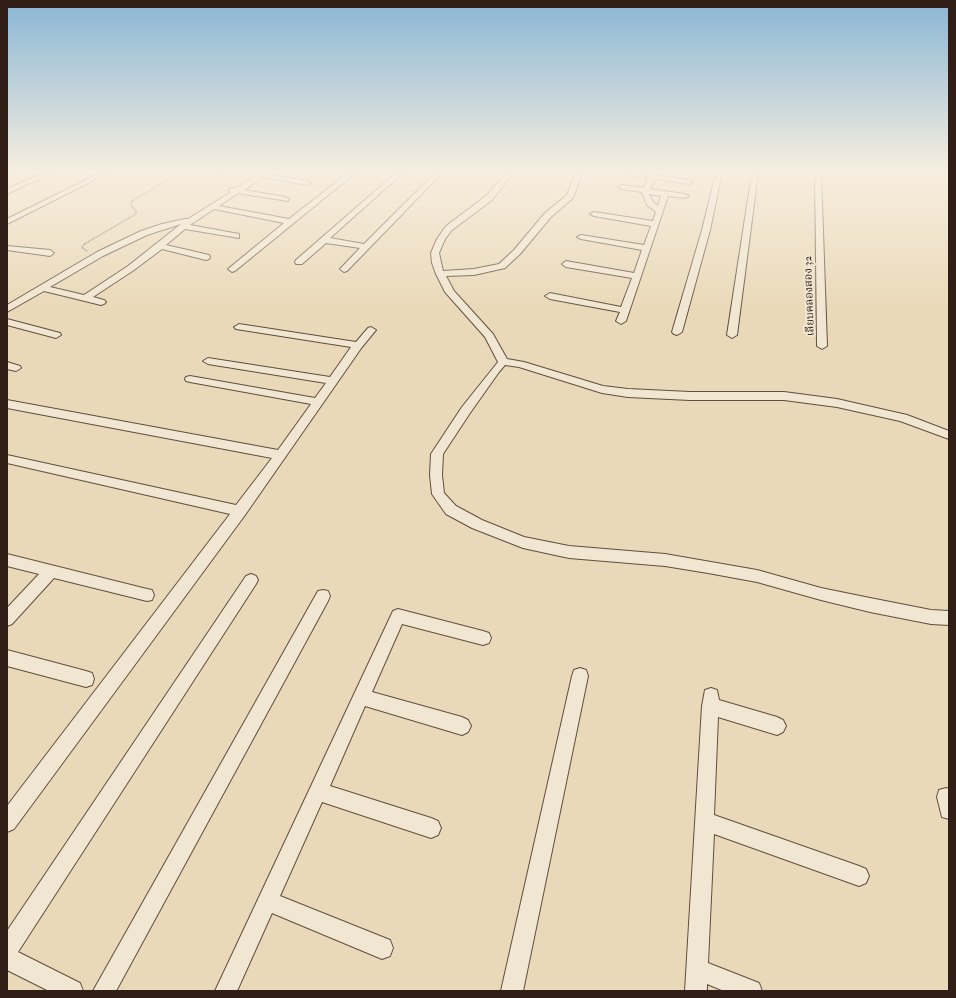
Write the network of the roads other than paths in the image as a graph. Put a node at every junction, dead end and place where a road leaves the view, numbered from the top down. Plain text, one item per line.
1 (192, 220) edge
2 (193, 220) edge
3 (276, 220) edge
4 (294, 220) edge
5 (348, 220) edge
6 (393, 220) edge
7 (460, 220) edge
8 (544, 220) edge
9 (629, 220) edge
10 (657, 220) edge
11 (709, 220) edge
12 (748, 220) edge
13 (819, 220) edge
14 (291, 222) junction
15 (186, 224) junction
16 (656, 224) junction
17 (236, 236) dead end
18 (581, 238) dead end
19 (325, 240) junction
20 (160, 246) junction
21 (366, 247) junction
22 (7, 248) edge
23 (647, 248) junction
24 (50, 253) dead end
25 (206, 257) dead end
26 (299, 262) dead end
27 (566, 264) dead end
28 (232, 269) dead end
29 (344, 269) dead end
30 (440, 274) junction
31 (637, 276) junction
32 (43, 288) junction
33 (550, 296) dead end
34 (86, 298) junction
35 (101, 302) dead end
36 (7, 309) edge
37 (625, 310) junction
38 (621, 321) dead end
39 (7, 322) edge
40 (239, 327) dead end
41 (371, 330) dead end
42 (678, 332) dead end
43 (56, 335) dead end
44 (732, 335) dead end
45 (358, 345) junction
46 (822, 346) dead end
47 (208, 361) dead end
48 (504, 362) junction
49 (190, 379) dead end
50 (333, 381) junction
51 (318, 402) junction
52 (7, 404) edge
53 (949, 435) edge
54 (281, 455) junction
55 (7, 459) edge
56 (240, 511) junction
57 (7, 560) edge
58 (52, 570) junction
59 (251, 580) dead end
60 (147, 595) dead end
61 (323, 596) dead end
62 (949, 618) edge
63 (7, 619) edge
64 (483, 638) dead end
65 (7, 658) edge
66 (580, 676) dead end
67 (86, 679) dead end
68 (361, 697) junction
69 (462, 726) dead end
70 (777, 726) dead end
71 (318, 791) junction
72 (704, 821) junction
73 (7, 822) edge
74 (430, 828) dead end
75 (859, 876) dead end
76 (267, 901) junction
77 (382, 948) dead end
78 (7, 950) edge
79 (7, 958) edge
80 (697, 969) junction
81 (72, 991) edge
82 (104, 991) edge
83 (226, 991) edge
84 (512, 991) edge
85 (696, 991) edge
86 (750, 991) edge

1 - 15 street
2 - 15 street
3 - 14 street
4 - 14 street
5 - 19 street
6 - 21 street
7 - 30 street
8 - 30 street
9 - 16 street
10 - 16 street
11 - 42 street
12 - 44 street
13 - 46 street, เลียบคลองสอง 32
14 - 28 street
15 - 17 street
15 - 20 street
15 - 32 street
16 - 23 street
18 - 23 street
19 - 21 street
19 - 26 street
20 - 25 street
20 - 34 street
21 - 29 street
22 - 24 street
23 - 31 street
27 - 31 street
30 - 48 street
31 - 37 street
32 - 34 street
32 - 36 street
33 - 37 street
34 - 35 street
37 - 38 street
39 - 43 street
40 - 45 street
41 - 45 street
45 - 50 street
47 - 50 street
48 - 53 street
48 - 62 street
49 - 51 street
50 - 51 street
51 - 54 street
52 - 54 street
54 - 56 street
55 - 56 street
56 - 73 street
57 - 58 street
58 - 60 street
58 - 63 street
59 - 78 street
61 - 82 street
64 - 68 street
65 - 67 street
66 - 84 street
68 - 69 street
68 - 71 street
70 - 72 street
71 - 74 street
71 - 76 street
72 - 75 street
72 - 80 street
76 - 77 street
76 - 83 street
79 - 81 street
80 - 85 street
80 - 86 street

